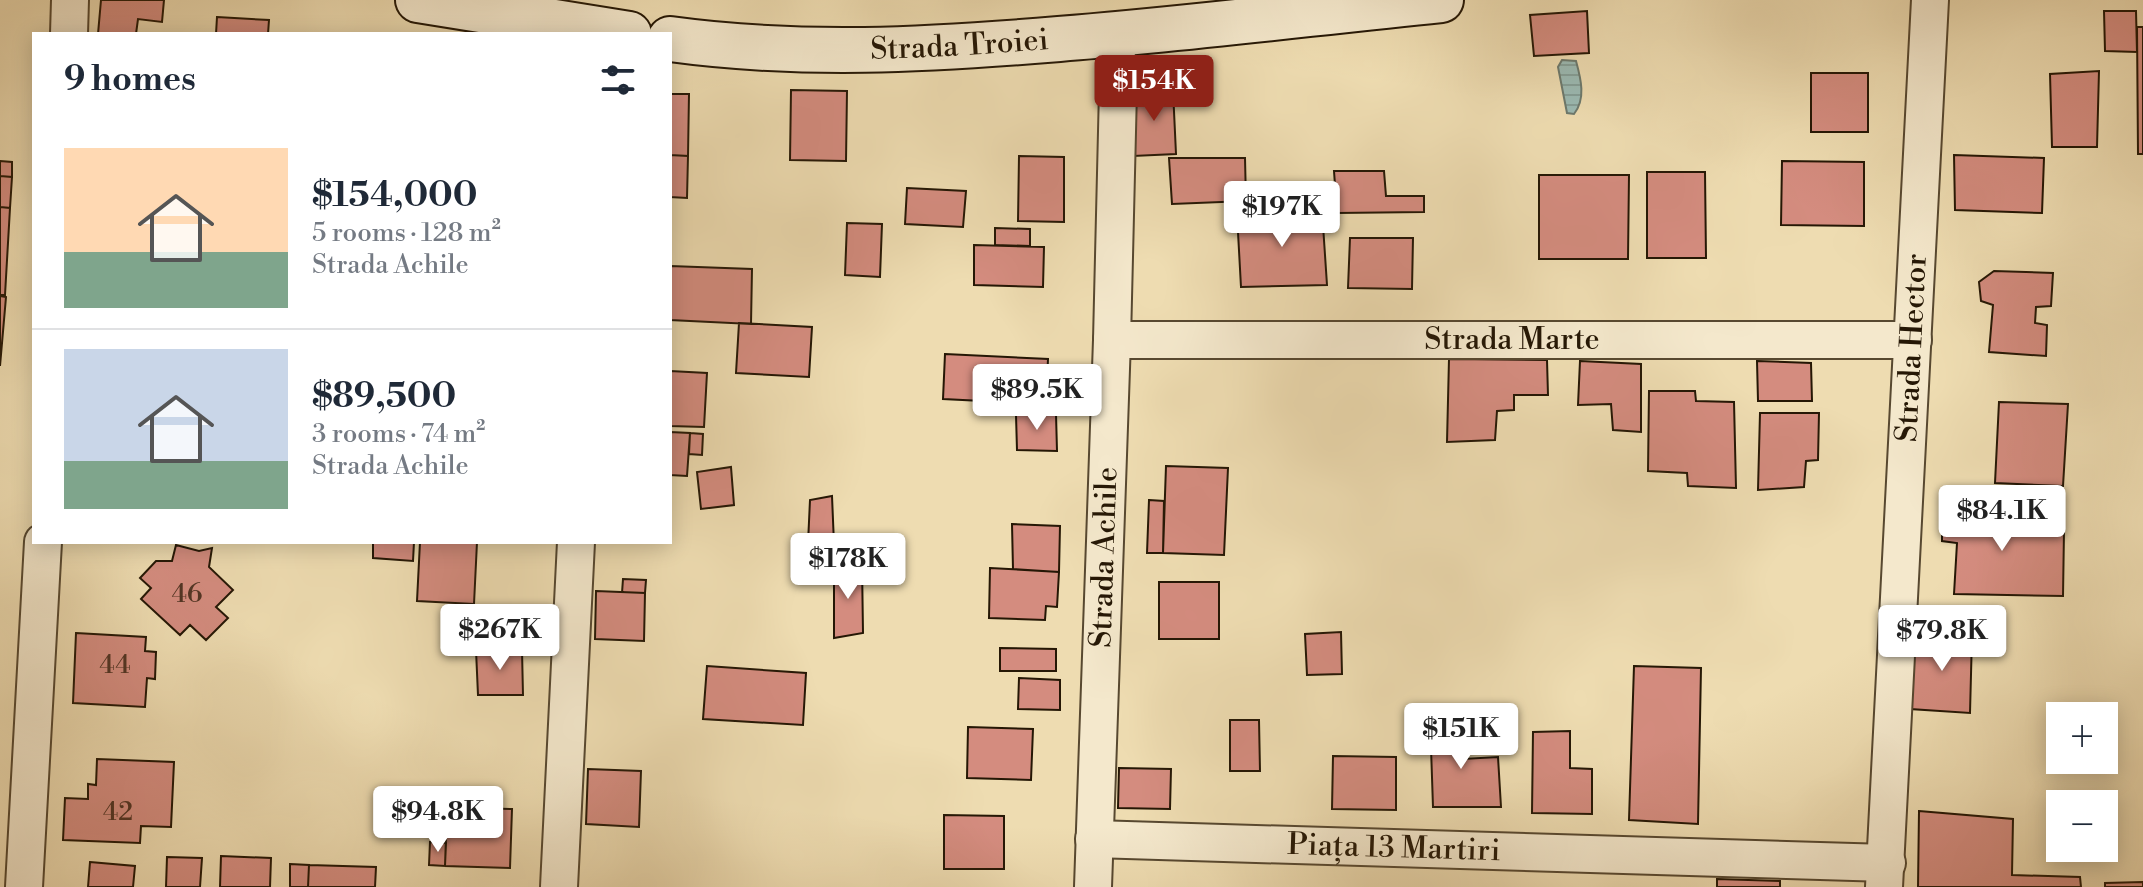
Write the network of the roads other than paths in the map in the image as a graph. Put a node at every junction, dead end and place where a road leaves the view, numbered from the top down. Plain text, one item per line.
1 (70, 0) edge
2 (418, 0) edge
3 (1441, 0) edge
4 (1930, 0) edge
5 (69, 32) edge
6 (604, 32) edge
7 (1116, 34) junction
8 (672, 39) edge
9 (1112, 340) junction
10 (1913, 340) junction
11 (43, 544) edge
12 (576, 544) edge
13 (1094, 839) junction
14 (1885, 875) edge
15 (24, 887) edge
16 (559, 887) edge
17 (1093, 887) edge

1 - 5 street
2 - 6 main road
3 - 7 main road, Strada Troiei
4 - 10 street, Strada Hector
7 - 8 main road, Strada Troiei
7 - 9 street, Strada Achile
9 - 10 street, Strada Marte
9 - 13 street, Strada Achile
10 - 14 street, Strada Hector
11 - 15 street
12 - 16 street
13 - 14 street, Piața 13 Martiri
13 - 17 street, Strada Achile

